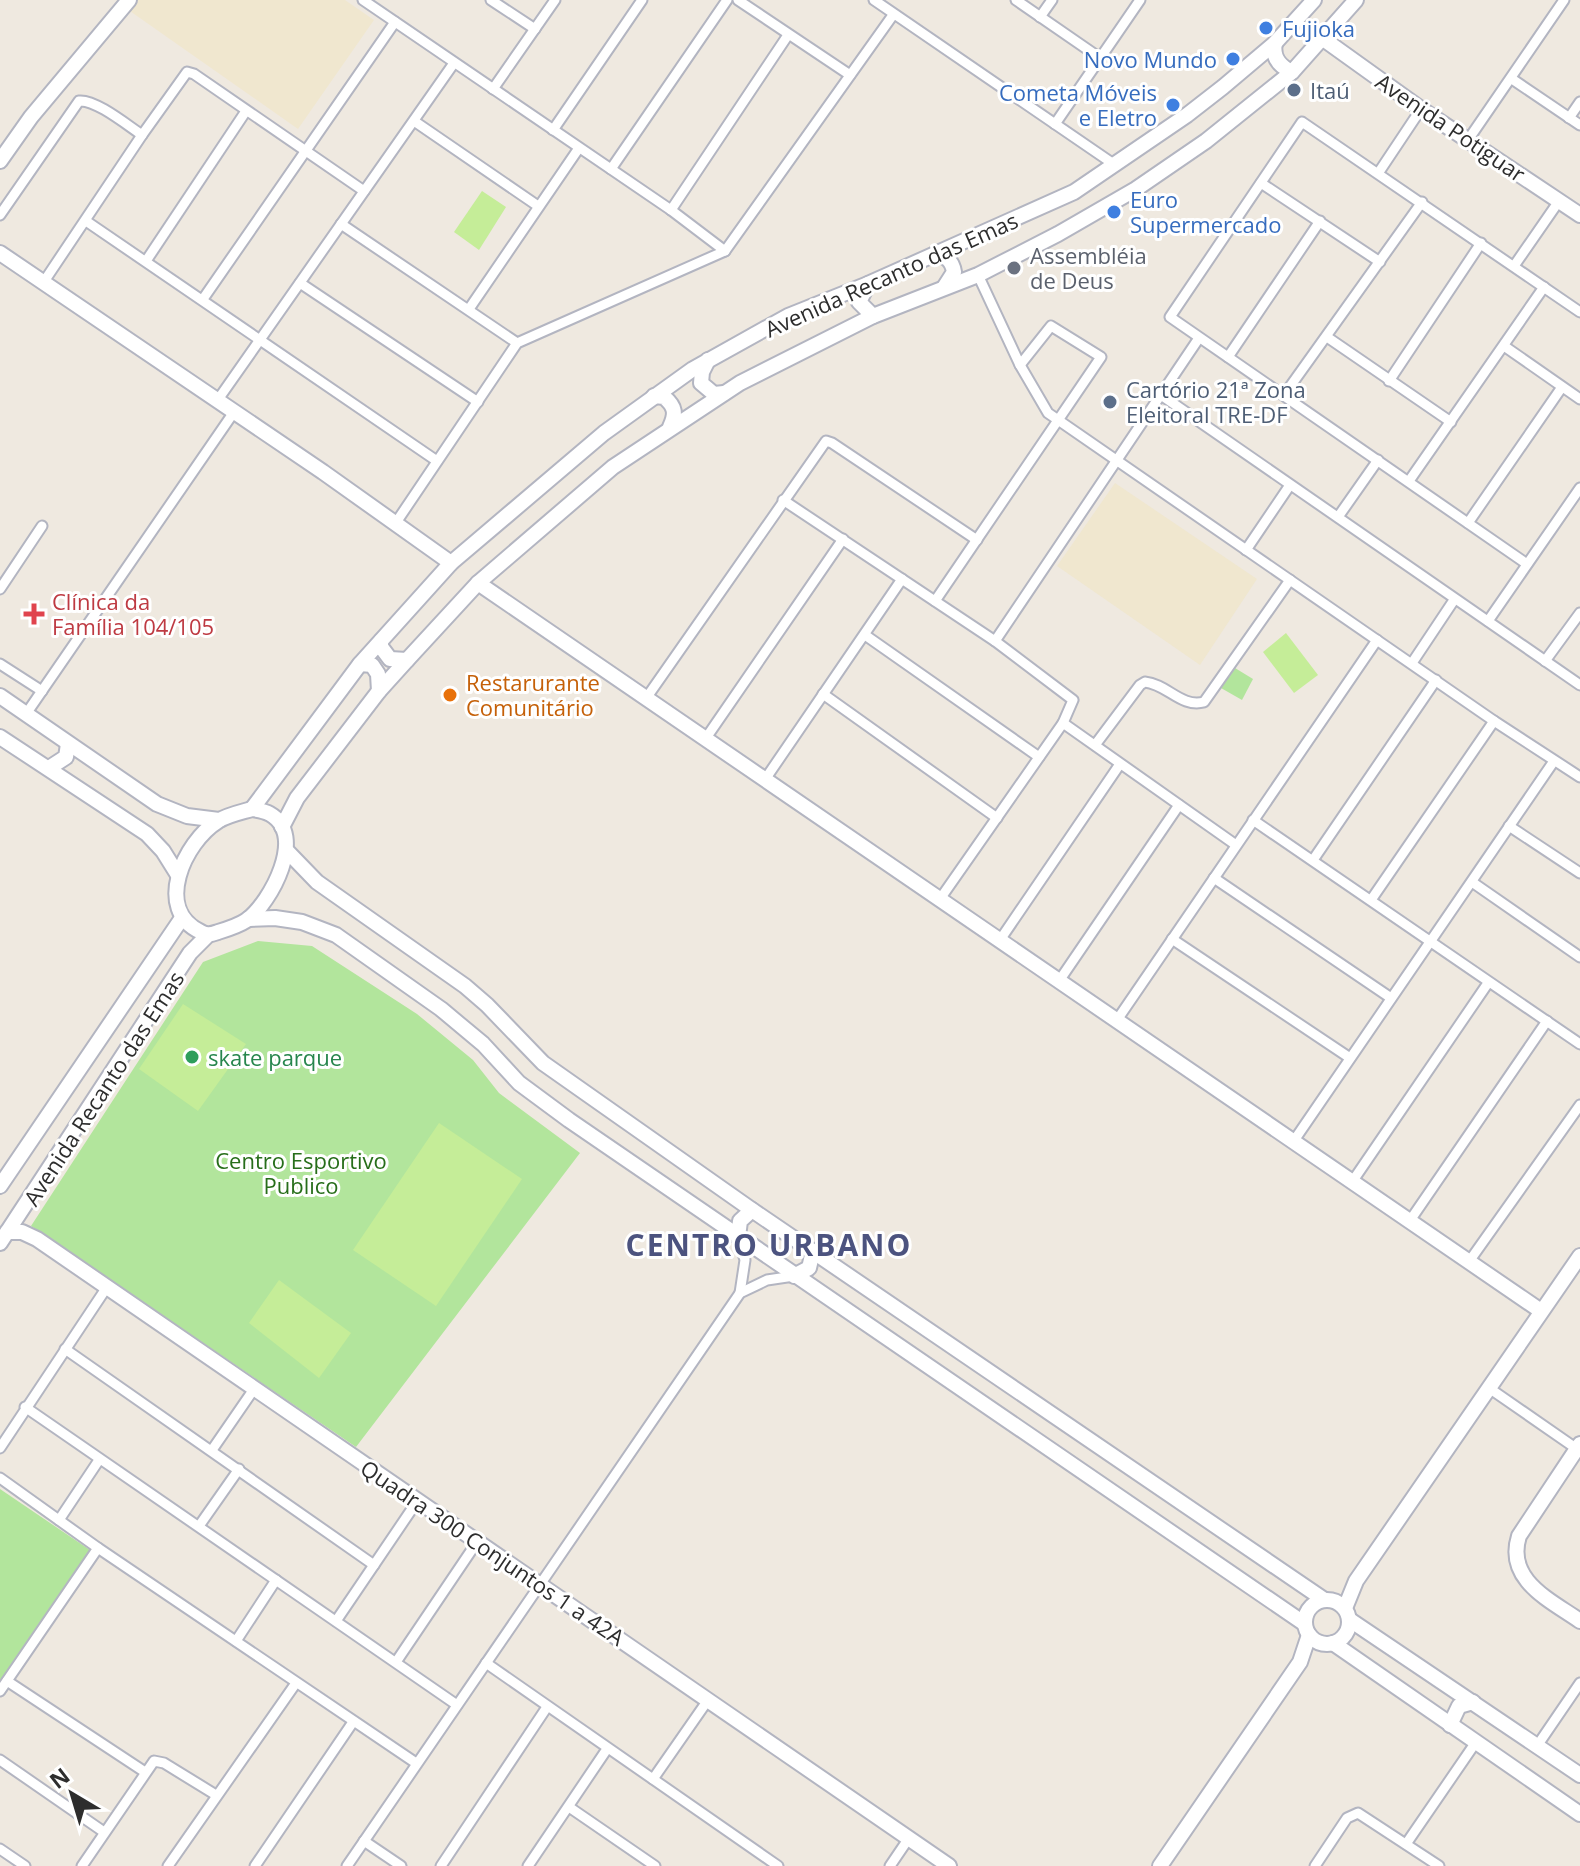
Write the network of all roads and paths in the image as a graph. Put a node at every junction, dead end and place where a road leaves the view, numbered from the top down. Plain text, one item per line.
1 (129, 0) edge
2 (363, 0) edge
3 (491, 0) edge
4 (555, 0) edge
5 (642, 0) edge
6 (727, 0) edge
7 (738, 0) edge
8 (874, 0) edge
9 (1016, 0) edge
10 (1052, 0) edge
11 (1140, 0) edge
12 (1314, 0) edge
13 (1356, 0) edge
14 (1564, 0) edge
15 (893, 15) junction
16 (1040, 17) junction
17 (395, 22) junction
18 (535, 29) junction
19 (788, 35) junction
20 (1322, 38) junction
21 (1275, 43) junction
22 (1100, 58) junction
23 (454, 63) junction
24 (1292, 72) junction
25 (850, 75) junction
26 (1512, 79) junction
27 (493, 89) junction
28 (1580, 102) edge
29 (1421, 109) junction
30 (246, 111) junction
31 (1569, 118) junction
32 (414, 121) junction
33 (1055, 124) junction
34 (1580, 125) edge
35 (553, 130) junction
36 (142, 135) junction
37 (1468, 140) junction
38 (579, 148) junction
39 (306, 152) junction
40 (0, 161) edge
41 (1115, 165) junction
42 (611, 169) junction
43 (1379, 172) junction
44 (1261, 183) junction
45 (364, 191) junction
46 (1559, 201) junction
47 (1422, 202) junction
48 (538, 206) junction
49 (671, 210) junction
50 (0, 215) edge
51 (1580, 215) edge
52 (86, 221) junction
53 (1320, 221) junction
54 (341, 224) junction
55 (1481, 243) junction
56 (725, 251) junction
57 (0, 253) edge
58 (935, 254) junction
59 (146, 261) junction
60 (1380, 262) junction
61 (1514, 266) junction
62 (978, 275) junction
63 (43, 283) junction
64 (300, 283) junction
65 (868, 284) junction
66 (945, 286) junction
67 (1544, 287) junction
68 (203, 299) junction
69 (469, 309) junction
70 (1580, 312) edge
71 (873, 316) junction
72 (1327, 337) junction
73 (1199, 338) junction
74 (262, 340) junction
75 (517, 343) junction
76 (1504, 346) junction
77 (1228, 357) junction
78 (709, 360) junction
79 (1020, 365) junction
80 (1389, 381) junction
81 (1562, 387) junction
82 (724, 393) junction
83 (1161, 395) junction
84 (1284, 395) junction
85 (654, 396) junction
86 (1580, 399) edge
87 (217, 401) junction
88 (478, 402) junction
89 (234, 412) junction
90 (1057, 420) junction
91 (1451, 422) junction
92 (670, 427) junction
93 (1118, 460) junction
94 (1378, 460) junction
95 (437, 461) junction
96 (1409, 481) junction
97 (1290, 485) junction
98 (1580, 488) edge
99 (783, 500) junction
100 (1338, 517) junction
101 (1468, 523) junction
102 (395, 524) junction
103 (42, 526) dead end
104 (843, 539) junction
105 (977, 540) junction
106 (1246, 550) junction
107 (451, 563) junction
108 (1527, 564) junction
109 (902, 579) junction
110 (1290, 580) junction
111 (478, 583) junction
112 (0, 589) edge
113 (1454, 600) junction
114 (935, 601) junction
115 (1580, 613) edge
116 (1488, 621) junction
117 (865, 635) junction
118 (1377, 640) junction
119 (381, 641) junction
120 (995, 641) junction
121 (407, 660) junction
122 (1545, 661) junction
123 (1412, 663) junction
124 (0, 664) edge
125 (360, 664) junction
126 (1436, 680) junction
127 (1580, 685) edge
128 (42, 691) junction
129 (379, 691) junction
130 (823, 694) junction
131 (0, 696) edge
132 (647, 697) junction
133 (26, 714) junction
134 (1494, 721) junction
135 (1063, 723) junction
136 (0, 737) edge
137 (706, 738) junction
138 (68, 744) junction
139 (1095, 745) junction
140 (1039, 757) junction
141 (1554, 761) junction
142 (1120, 764) junction
143 (49, 768) junction
144 (1580, 777) edge
145 (766, 778) junction
146 (1179, 805) junction
147 (252, 809) junction
148 (997, 818) junction
149 (219, 820) junction
150 (1253, 820) junction
151 (1509, 826) junction
152 (282, 827) junction
153 (1236, 845) junction
154 (287, 851) junction
155 (1313, 860) junction
156 (1580, 873) edge
157 (178, 875) junction
158 (1214, 878) junction
159 (1472, 882) junction
160 (940, 899) junction
161 (1371, 900) junction
162 (182, 918) junction
163 (248, 919) junction
164 (208, 935) junction
165 (1172, 939) junction
166 (1000, 940) junction
167 (1430, 943) junction
168 (1580, 957) edge
169 (1059, 981) junction
170 (1488, 983) junction
171 (1391, 998) junction
172 (1117, 1020) junction
173 (1547, 1021) junction
174 (1580, 1044) edge
175 (1350, 1058) junction
176 (1580, 1105) edge
177 (1293, 1142) junction
178 (1352, 1182) junction
179 (0, 1186) edge
180 (752, 1210) junction
181 (19, 1217) junction
182 (1409, 1222) junction
183 (738, 1237) junction
184 (4, 1238) edge
185 (37, 1239) junction
186 (813, 1251) junction
187 (1580, 1256) edge
188 (1468, 1263) junction
189 (794, 1276) junction
190 (107, 1287) junction
191 (740, 1293) junction
192 (1541, 1311) junction
193 (65, 1349) junction
194 (1489, 1388) junction
195 (254, 1389) junction
196 (25, 1407) junction
197 (1578, 1447) edge
198 (0, 1448) edge
199 (212, 1450) junction
200 (99, 1460) junction
201 (239, 1469) junction
202 (0, 1478) edge
203 (418, 1500) junction
204 (59, 1520) junction
205 (199, 1526) junction
206 (477, 1542) junction
207 (98, 1548) junction
208 (374, 1565) junction
209 (276, 1580) junction
210 (539, 1584) junction
211 (1338, 1607) junction
212 (336, 1621) junction
213 (1580, 1621) edge
214 (1307, 1629) junction
215 (236, 1641) junction
216 (1329, 1644) junction
217 (396, 1662) junction
218 (1300, 1662) junction
219 (486, 1663) junction
220 (7, 1681) junction
221 (296, 1683) junction
222 (1580, 1683) edge
223 (0, 1691) edge
224 (708, 1700) junction
225 (1473, 1702) junction
226 (457, 1705) junction
227 (547, 1707) junction
228 (353, 1722) junction
229 (1450, 1725) junction
230 (1476, 1742) junction
231 (1537, 1746) junction
232 (607, 1749) junction
233 (0, 1760) edge
234 (416, 1763) junction
235 (145, 1772) junction
236 (1580, 1775) edge
237 (653, 1779) junction
238 (216, 1795) junction
239 (569, 1807) junction
240 (1580, 1814) edge
241 (104, 1832) junction
242 (909, 1838) junction
243 (364, 1841) junction
244 (1406, 1844) junction
245 (0, 1849) edge
246 (1163, 1865) edge
247 (25, 1866) edge
248 (82, 1866) edge
249 (168, 1866) edge
250 (255, 1866) edge
251 (347, 1866) edge
252 (401, 1866) edge
253 (441, 1866) edge
254 (528, 1866) edge
255 (655, 1866) edge
256 (778, 1866) edge
257 (890, 1866) edge
258 (949, 1866) edge
259 (1315, 1866) edge
260 (1439, 1866) edge

1 - 40 main road
2 - 17 street
3 - 18 street
4 - 18 street
5 - 35 street
6 - 42 street
7 - 19 street
8 - 15 street
9 - 16 street
10 - 16 street
11 - 22 street
12 - 21 main road, Avenida Recanto das Emas
13 - 20 main road, Avenida Recanto das Emas
14 - 26 street
15 - 25 street
15 - 33 street
16 - 22 street
17 - 23 street
17 - 39 street
18 - 27 street
19 - 25 street
19 - 49 street
20 - 24 main road, Avenida Recanto das Emas
20 - 29 main road, Avenida Potiguar
21 - 24 main road
21 - 41 main road, Avenida Recanto das Emas
22 - 33 street
23 - 27 street
23 - 32 street
24 - 62 main road, Avenida Recanto das Emas
25 - 56 street
26 - 31 street
26 - 37 street
27 - 35 street
28 - 31 street
29 - 37 main road, Avenida Potiguar
29 - 43 street
30 - 36 street
30 - 39 street
30 - 59 street
31 - 34 street
32 - 45 street
32 - 48 street
33 - 41 street
35 - 38 street
36 - 50 street
36 - 52 street
37 - 46 main road, Avenida Potiguar
38 - 42 street
38 - 48 street
39 - 45 street
39 - 68 street
41 - 58 main road, Avenida Recanto das Emas
42 - 49 street
43 - 44 street
43 - 47 street
44 - 53 street
44 - 73 street
45 - 54 street
46 - 51 main road, Avenida Potiguar
46 - 61 street
47 - 55 street
47 - 60 street
48 - 69 street
49 - 56 street
52 - 59 street
52 - 63 street
53 - 60 street
53 - 77 street
54 - 64 street
54 - 69 street
55 - 61 street
55 - 80 street
56 - 75 street
57 - 63 main road
58 - 65 main road, Avenida Recanto das Emas
58 - 66 main road
59 - 68 street
60 - 72 street
61 - 67 street
62 - 66 main road, Avenida Recanto das Emas
62 - 79 street
63 - 87 main road
64 - 74 street
64 - 88 street
65 - 71 main road
65 - 78 main road, Avenida Recanto das Emas
66 - 71 main road, Avenida Recanto das Emas
67 - 70 street
67 - 76 street
68 - 74 street
69 - 75 street
71 - 82 main road, Avenida Recanto das Emas
72 - 80 street
72 - 84 street
73 - 77 street
73 - 83 street
74 - 87 street
74 - 95 street
75 - 88 street
76 - 81 street
76 - 91 street
77 - 84 street
78 - 82 main road
78 - 85 main road, Avenida Recanto das Emas
79 - 90 street
79 - 90 street
80 - 91 street
81 - 86 street
81 - 101 street
82 - 92 main road, Avenida Recanto das Emas
83 - 93 street
83 - 97 street
84 - 94 street
85 - 92 main road
85 - 107 main road, Avenida Recanto das Emas
87 - 89 main road
88 - 95 street
89 - 102 main road
89 - 128 street
90 - 93 street
90 - 105 street
91 - 96 street
92 - 111 main road, Avenida Recanto das Emas
93 - 106 street
93 - 120 street
94 - 96 street
94 - 100 street
95 - 102 street
96 - 101 street
97 - 100 street
97 - 106 street
98 - 108 street
99 - 104 street
99 - 105 street
99 - 132 street
100 - 113 street
101 - 108 street
102 - 107 main road
103 - 112 street
104 - 109 street
104 - 137 street
105 - 114 street
106 - 110 street
107 - 119 main road, Avenida Recanto das Emas
108 - 116 street
109 - 114 street
109 - 117 street
110 - 118 street
110 - 139 street
111 - 121 main road, Avenida Recanto das Emas
111 - 132 main road
113 - 116 street
113 - 123 street
114 - 120 street
115 - 122 street
116 - 122 street
117 - 130 street
117 - 140 street
118 - 123 street
118 - 150 street
119 - 121 main road
119 - 125 main road, Avenida Recanto das Emas
120 - 135 street
121 - 129 main road, Avenida Recanto das Emas
122 - 127 street
123 - 126 street
124 - 128 street
125 - 129 main road
125 - 147 main road, Avenida Recanto das Emas
126 - 134 street
126 - 155 street
128 - 133 street
129 - 152 main road, Avenida Recanto das Emas
130 - 145 street
130 - 148 street
131 - 133 main road
132 - 137 main road
133 - 138 main road
134 - 141 street
134 - 161 street
135 - 139 street
135 - 140 street
136 - 143 main road
137 - 145 main road
138 - 143 main road
138 - 149 main road
139 - 142 street
140 - 148 street
141 - 144 street
141 - 151 street
142 - 146 street
142 - 166 street
143 - 157 main road
145 - 160 main road
146 - 153 street
146 - 169 street
147 - 149 main road
147 - 152 main road
148 - 160 street
149 - 157 main road
150 - 153 street
150 - 155 street
151 - 156 street
151 - 159 street
152 - 154 main road
153 - 158 street
154 - 163 main road
154 - 180 main road
155 - 161 street
157 - 162 main road
158 - 165 street
158 - 171 street
159 - 167 street
159 - 168 street
160 - 166 main road
161 - 167 street
162 - 164 main road
162 - 179 main road, Avenida Recanto das Emas
163 - 164 main road
163 - 183 main road
164 - 181 main road, Avenida Recanto das Emas
165 - 172 street
165 - 175 street
166 - 169 main road
167 - 170 street
167 - 171 street
169 - 172 main road
170 - 173 street
170 - 178 street
171 - 175 street
172 - 177 main road
173 - 174 street
173 - 182 street
175 - 177 street
176 - 188 street
177 - 178 main road
178 - 182 main road
180 - 183 main road
180 - 186 main road
181 - 184 main road, Avenida Recanto das Emas
181 - 185 main road, Quadra 300 Conjuntos 1 a 42A
182 - 188 main road
183 - 189 main road
183 - 191 street
184 - 185 main road, Quadra 300 Conjuntos 1 a 42A
185 - 190 main road, Quadra 300 Conjuntos 1 a 42A
186 - 189 main road
186 - 211 main road
187 - 192 main road
188 - 192 main road
189 - 191 street
189 - 214 main road
190 - 193 street
190 - 195 main road, Quadra 300 Conjuntos 1 a 42A
191 - 210 street
192 - 194 main road
193 - 196 street
193 - 199 street
194 - 197 street
194 - 211 main road
195 - 199 street
195 - 203 main road, Quadra 300 Conjuntos 1 a 42A
196 - 198 street
196 - 200 street
197 - 213 main road
199 - 201 street
200 - 204 street
200 - 205 street
201 - 205 street
201 - 208 street
202 - 204 street
203 - 206 main road, Quadra 300 Conjuntos 1 a 42A
203 - 208 street
204 - 207 street
205 - 209 street
206 - 210 main road, Quadra 300 Conjuntos 1 a 42A
206 - 217 street
207 - 215 street
207 - 220 street
208 - 212 street
209 - 212 street
209 - 215 street
210 - 219 street
210 - 224 main road, Quadra 300 Conjuntos 1 a 42A
211 - 214 main road
211 - 216 main road
211 - 225 main road
212 - 217 street
214 - 216 main road
214 - 218 main road
215 - 221 street
216 - 218 main road
216 - 229 main road
217 - 226 street
218 - 246 main road
219 - 226 street
219 - 227 street
220 - 223 street
220 - 235 street
221 - 228 street
221 - 238 street
222 - 231 street
224 - 237 street
224 - 242 main road, Quadra 300 Conjuntos 1 a 42A
225 - 229 main road
225 - 231 main road
226 - 234 street
227 - 232 street
227 - 253 street
228 - 234 street
228 - 250 street
229 - 230 main road
230 - 240 main road
230 - 244 street
231 - 236 main road
232 - 237 street
232 - 239 street
233 - 241 street
234 - 243 street
235 - 238 street
235 - 241 street
237 - 256 street
238 - 249 street
239 - 254 street
239 - 255 street
241 - 248 street
242 - 257 street
242 - 258 main road, Quadra 300 Conjuntos 1 a 42A
243 - 251 street
243 - 252 street
244 - 259 street
244 - 260 street
245 - 247 street

